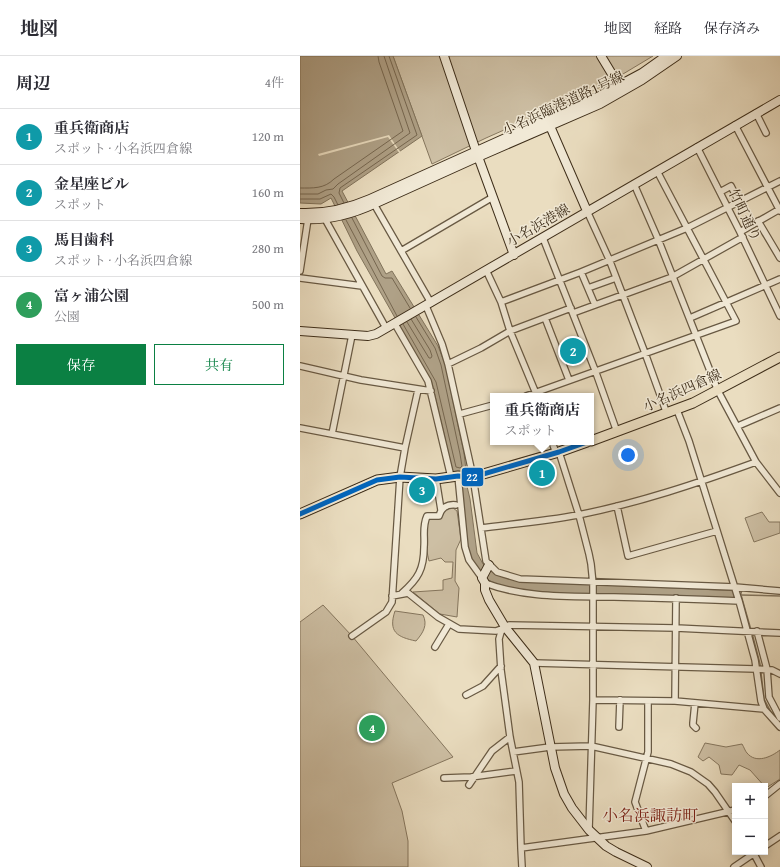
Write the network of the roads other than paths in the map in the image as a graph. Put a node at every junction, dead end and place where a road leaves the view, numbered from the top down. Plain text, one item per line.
1 (444, 56) edge
2 (601, 56) edge
3 (666, 56) edge
4 (677, 56) edge
5 (621, 89) junction
6 (779, 102) edge
7 (756, 113) junction
8 (735, 125) junction
9 (550, 126) junction
10 (766, 133) dead end
11 (697, 147) junction
12 (477, 154) junction
13 (657, 170) junction
14 (780, 181) edge
15 (634, 184) junction
16 (767, 187) junction
17 (720, 192) junction
18 (493, 197) junction
19 (739, 202) junction
20 (374, 204) junction
21 (728, 207) junction
22 (356, 209) junction
23 (780, 210) edge
24 (587, 211) junction
25 (300, 213) edge
26 (336, 214) junction
27 (304, 219) edge
28 (325, 219) junction
29 (758, 221) junction
30 (687, 228) junction
31 (741, 235) junction
32 (543, 238) junction
33 (658, 239) junction
34 (402, 251) junction
35 (514, 254) junction
36 (780, 258) edge
37 (609, 259) junction
38 (704, 260) junction
39 (486, 270) junction
40 (300, 271) edge
41 (581, 272) junction
42 (672, 277) junction
43 (300, 278) edge
44 (616, 278) junction
45 (780, 279) edge
46 (560, 280) junction
47 (765, 285) junction
48 (362, 286) junction
49 (588, 288) junction
50 (623, 296) junction
51 (501, 302) junction
52 (726, 302) junction
53 (595, 305) junction
54 (426, 306) junction
55 (572, 310) junction
56 (780, 316) edge
57 (545, 318) junction
58 (690, 318) junction
59 (397, 323) junction
60 (386, 328) junction
61 (300, 331) edge
62 (510, 331) junction
63 (352, 335) junction
64 (696, 336) junction
65 (645, 353) junction
66 (780, 357) edge
67 (448, 364) junction
68 (300, 366) edge
69 (595, 370) junction
70 (344, 376) junction
71 (569, 380) junction
72 (418, 390) junction
73 (718, 390) junction
74 (431, 391) junction
75 (536, 393) edge
76 (541, 393) edge
77 (490, 406) edge
78 (780, 408) edge
79 (677, 410) junction
80 (460, 414) junction
81 (667, 414) junction
82 (738, 426) junction
83 (300, 428) edge
84 (617, 432) junction
85 (332, 434) junction
86 (594, 440) edge
87 (554, 445) edge
88 (579, 445) edge
89 (405, 448) junction
90 (558, 452) junction
91 (756, 462) junction
92 (400, 477) junction
93 (454, 477) junction
94 (471, 477) junction
95 (436, 479) junction
96 (701, 482) junction
97 (780, 493) edge
98 (456, 505) dead end
99 (617, 506) junction
100 (441, 510) junction
101 (300, 514) edge
102 (579, 515) junction
103 (481, 528) junction
104 (716, 531) junction
105 (488, 566) junction
106 (483, 579) junction
107 (593, 583) junction
108 (735, 588) junction
109 (780, 591) edge
110 (401, 594) junction
111 (392, 596) junction
112 (593, 596) junction
113 (676, 598) junction
114 (739, 600) junction
115 (449, 624) junction
116 (593, 626) junction
117 (504, 627) junction
118 (676, 628) junction
119 (752, 631) junction
120 (780, 633) edge
121 (352, 636) dead end
122 (435, 647) dead end
123 (534, 663) junction
124 (592, 664) junction
125 (501, 666) junction
126 (676, 666) junction
127 (761, 669) junction
128 (780, 674) edge
129 (466, 695) dead end
130 (593, 700) junction
131 (620, 700) junction
132 (648, 700) junction
133 (675, 701) junction
134 (695, 703) junction
135 (764, 709) junction
136 (780, 718) edge
137 (619, 727) dead end
138 (780, 727) edge
139 (696, 728) dead end
140 (510, 737) junction
141 (592, 746) junction
142 (550, 747) junction
143 (513, 752) junction
144 (646, 758) junction
145 (516, 770) junction
146 (476, 776) junction
147 (444, 778) dead end
148 (780, 784) edge
149 (469, 785) dead end
150 (768, 794) edge
151 (732, 811) edge
152 (589, 830) junction
153 (646, 831) junction
154 (780, 836) edge
155 (596, 837) junction
156 (768, 844) edge
157 (521, 848) junction
158 (752, 855) edge
159 (756, 855) edge
160 (522, 867) edge
161 (647, 867) edge
162 (734, 867) edge
163 (761, 867) edge

1 - 12 street
2 - 5 street
3 - 5 street, 小名浜臨港道路1号線
4 - 5 street, 小名浜臨港道路1号線
5 - 9 street, 小名浜臨港道路1号線
5 - 12 street, 小名浜臨港道路1号線
6 - 7 street, 小名浜港線
7 - 8 street, 小名浜港線
7 - 10 street
8 - 11 street, 小名浜港線
8 - 16 street
9 - 12 street, 小名浜臨港道路1号線
9 - 24 street
11 - 13 street, 小名浜港線
11 - 17 street, 竹町通り
12 - 18 street
12 - 20 street
12 - 22 street
13 - 15 street, 小名浜港線
13 - 30 street
14 - 16 street
15 - 24 street, 小名浜港線
15 - 33 street
16 - 19 street
16 - 23 street
17 - 19 street
17 - 21 street, 竹町通り
18 - 34 street
18 - 35 street
19 - 21 street
20 - 22 street
20 - 34 street
21 - 30 street
21 - 31 street, 竹町通り
22 - 26 street
23 - 29 street
24 - 32 street, 小名浜港線
24 - 37 street
25 - 26 street
26 - 28 street
27 - 28 street
27 - 40 street
28 - 48 street
29 - 31 street
29 - 36 street
30 - 33 street
30 - 38 street
31 - 38 street
31 - 47 street, 竹町通り
32 - 35 street, 小名浜港線
32 - 46 street
33 - 37 street
33 - 42 street
34 - 54 street
35 - 39 street, 小名浜港線
37 - 41 street
37 - 44 street
38 - 42 street
38 - 52 street
39 - 51 street
39 - 54 street, 小名浜港線
41 - 46 street
41 - 49 street
42 - 50 street
42 - 58 street
43 - 48 street
44 - 49 street
44 - 50 street
45 - 47 street
46 - 51 street
46 - 55 street
47 - 52 street
47 - 56 street, 竹町通り
48 - 60 street
49 - 53 street
50 - 53 street
50 - 65 street
51 - 62 street
52 - 58 street
52 - 64 street
53 - 55 street
54 - 59 street, 小名浜港線
54 - 67 street
55 - 57 street
55 - 69 street
57 - 62 street
57 - 71 street
58 - 64 street
59 - 60 street, 小名浜港線
59 - 74 street
60 - 63 street, 小名浜港線
61 - 63 street, 小名浜港線
62 - 67 street
62 - 75 street
63 - 70 street
64 - 65 street
64 - 73 street
65 - 69 street
65 - 81 street
66 - 73 main road, 小名浜四倉線
67 - 80 street
68 - 70 street
69 - 71 street
69 - 84 street
70 - 72 street
70 - 85 street
71 - 76 street
72 - 74 street
72 - 89 street
73 - 79 main road, 小名浜四倉線
73 - 82 street
74 - 93 street
77 - 80 street
78 - 82 street
79 - 81 main road, 小名浜四倉線
79 - 96 street
80 - 94 street
81 - 84 main road, 小名浜四倉線
82 - 91 street
83 - 85 street
84 - 86 main road, 小名浜四倉線
85 - 89 street
87 - 90 street
88 - 90 main road
89 - 92 street
90 - 94 main road
90 - 102 street
91 - 96 street
91 - 97 street
92 - 95 main road
92 - 101 main road
92 - 111 street
93 - 94 main road
93 - 95 main road
93 - 106 street
94 - 103 street
95 - 100 street
96 - 99 street
96 - 104 street
98 - 100 street
99 - 102 street
99 - 104 street
100 - 110 street
102 - 103 street
102 - 107 street
103 - 105 street
104 - 108 street
105 - 106 street
105 - 107 street
106 - 112 street
106 - 117 street
107 - 108 street
107 - 112 street
108 - 109 street
108 - 114 street
110 - 111 street
110 - 115 street
111 - 121 street
112 - 113 street
112 - 116 street
113 - 114 street
113 - 118 street
114 - 119 street
115 - 117 street
115 - 122 street
116 - 117 street
116 - 118 street
116 - 124 street
117 - 123 street
117 - 125 street
118 - 119 street
118 - 126 street
119 - 120 street
119 - 127 street
119 - 127 street
123 - 124 street
123 - 142 street
124 - 126 street
124 - 130 street
125 - 129 street
125 - 140 street
126 - 127 street
126 - 133 street
127 - 128 street
127 - 135 street
127 - 136 street
130 - 131 street
130 - 141 street
131 - 132 street
131 - 137 street
132 - 133 street
132 - 144 street
133 - 134 street
134 - 135 street
134 - 139 street
135 - 138 street
140 - 143 street
140 - 146 street
141 - 142 street
141 - 144 street
141 - 152 street
142 - 143 street
142 - 152 street
143 - 145 street
144 - 151 street
144 - 153 street
145 - 146 street
145 - 157 street
146 - 147 street
146 - 149 street
148 - 150 street
151 - 153 street
152 - 155 street
153 - 155 street
154 - 156 street
155 - 157 street
155 - 161 street
157 - 160 street
158 - 162 street
159 - 163 street

